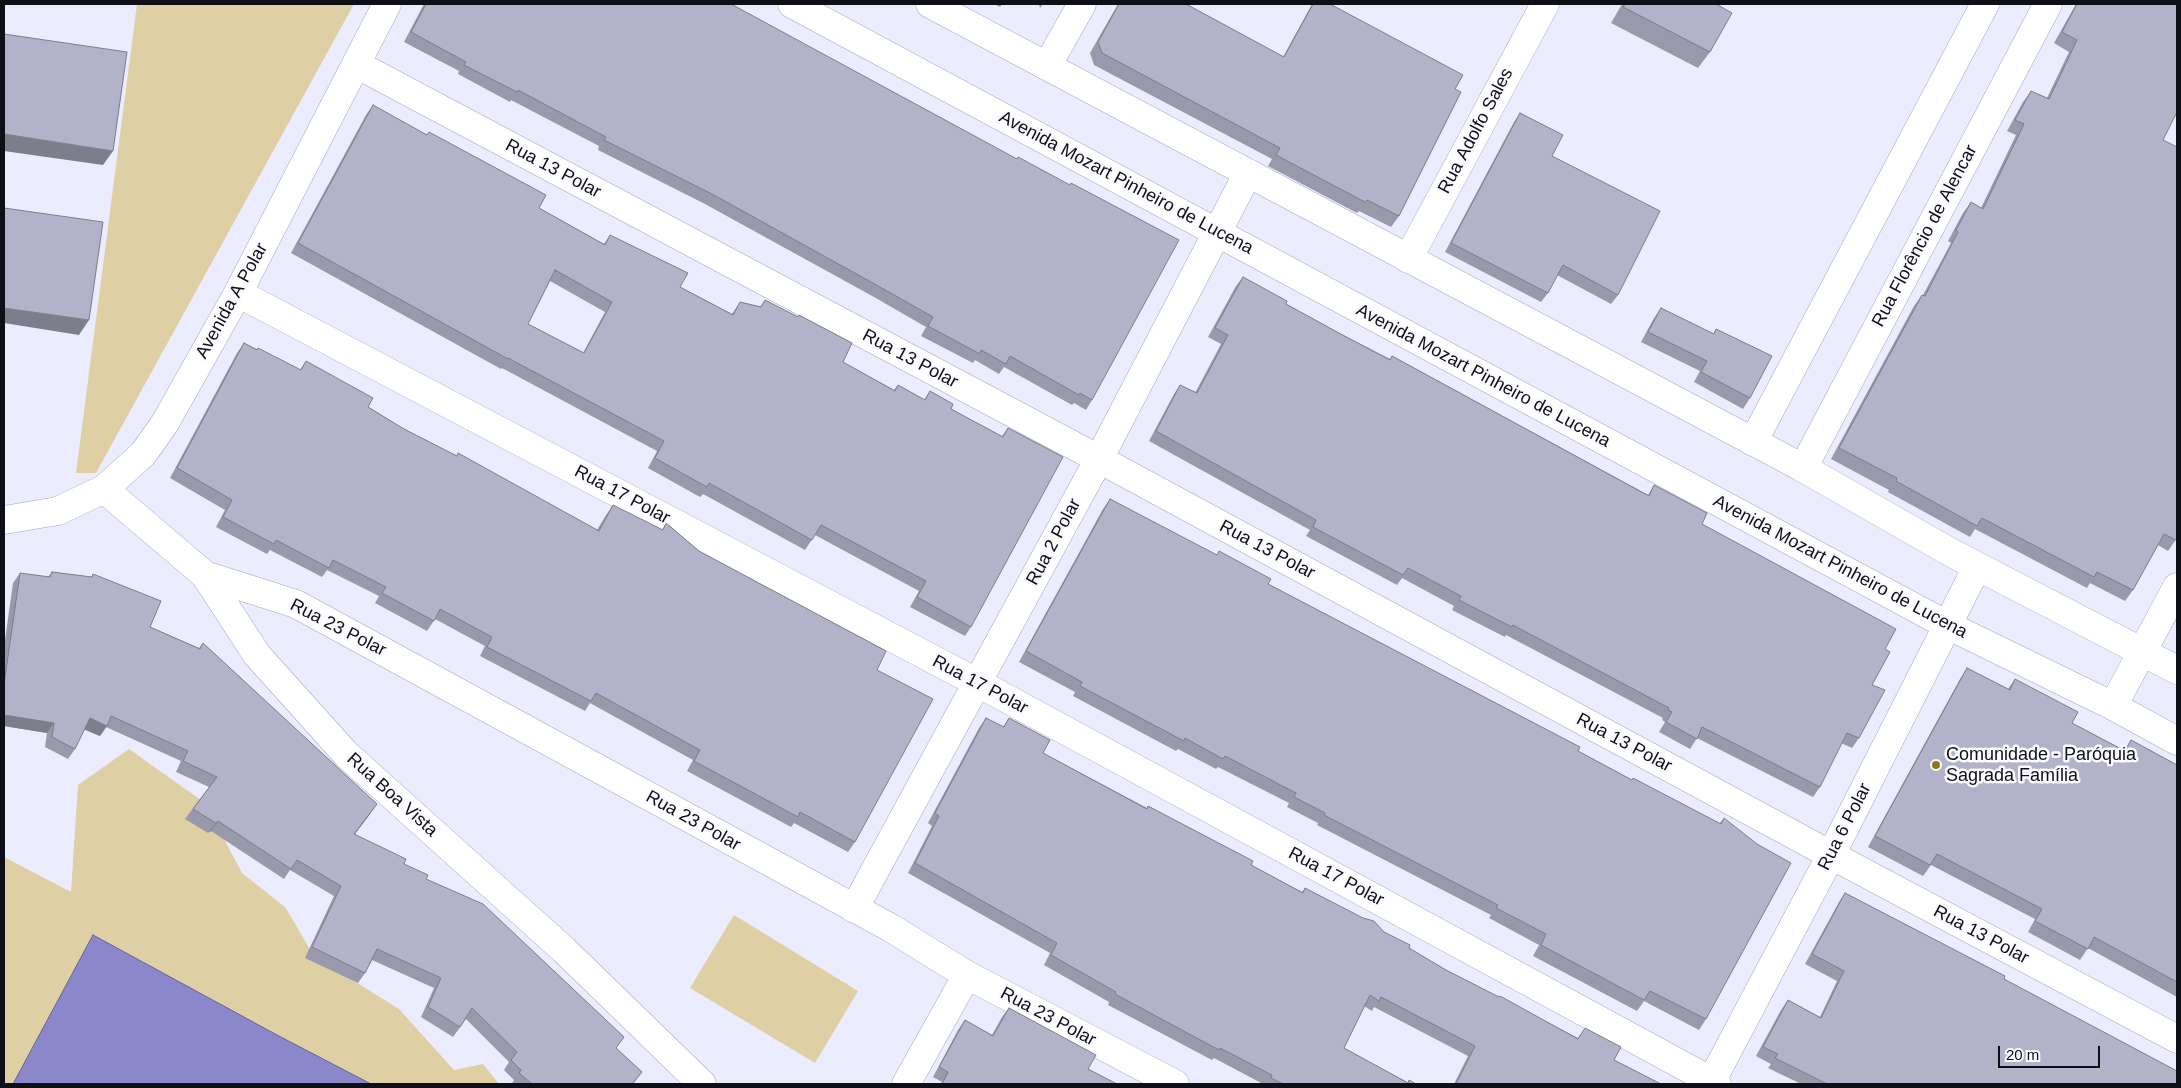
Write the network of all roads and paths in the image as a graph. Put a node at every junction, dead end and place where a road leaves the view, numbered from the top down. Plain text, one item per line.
1 (387, 4) edge
2 (792, 4) edge
3 (930, 4) edge
4 (1082, 4) edge
5 (1544, 4) edge
6 (1985, 4) edge
7 (2048, 4) edge
8 (356, 64) junction
9 (1048, 66) junction
10 (1248, 173) junction
11 (1216, 232) junction
12 (1408, 259) junction
13 (238, 293) junction
14 (1753, 442) junction
15 (1099, 459) junction
16 (1803, 468) junction
17 (104, 489) junction
18 (4, 520) edge
19 (1977, 567) junction
20 (205, 575) junction
21 (2177, 587) edge
22 (1948, 625) junction
23 (2142, 651) junction
24 (2177, 670) edge
25 (978, 683) junction
26 (2113, 706) junction
27 (2177, 741) edge
28 (1831, 855) junction
29 (854, 909) junction
30 (967, 975) junction
31 (2177, 1039) edge
32 (1713, 1083) edge
33 (702, 1084) edge
34 (906, 1084) edge
35 (1175, 1084) edge

1 - 8 street, Avenida A Polar
2 - 11 street, Avenida Mozart Pinheiro de Lucena
3 - 9 street
4 - 9 street
5 - 12 street, Rua Adolfo Sales
6 - 14 street
7 - 16 street, Rua Florêncio de Alencar
8 - 13 street, Avenida A Polar
8 - 15 street, Rua 13 Polar
9 - 10 street
10 - 11 street, Rua 2 Polar
10 - 12 street
11 - 15 street, Rua 2 Polar
11 - 22 street, Avenida Mozart Pinheiro de Lucena
12 - 14 street
13 - 17 street, Avenida A Polar
13 - 25 street, Rua 17 Polar
14 - 16 street
15 - 25 street, Rua 2 Polar
15 - 28 street, Rua 13 Polar
16 - 19 street
17 - 18 street, Avenida A Polar
17 - 20 street, Rua Boa Vista
19 - 22 street, Rua 6 Polar
19 - 23 street
20 - 29 street, Rua 23 Polar
20 - 33 street, Rua Boa Vista
21 - 23 street
22 - 26 street, Avenida Mozart Pinheiro de Lucena
22 - 28 street, Rua 6 Polar
23 - 24 street
23 - 26 street
25 - 29 street, Rua 2 Polar
25 - 32 street, Rua 17 Polar
26 - 27 street, Avenida Mozart Pinheiro de Lucena
28 - 31 street, Rua 13 Polar
28 - 32 street, Rua 6 Polar
29 - 30 street, Rua 23 Polar
30 - 34 street
30 - 35 street, Rua 23 Polar

